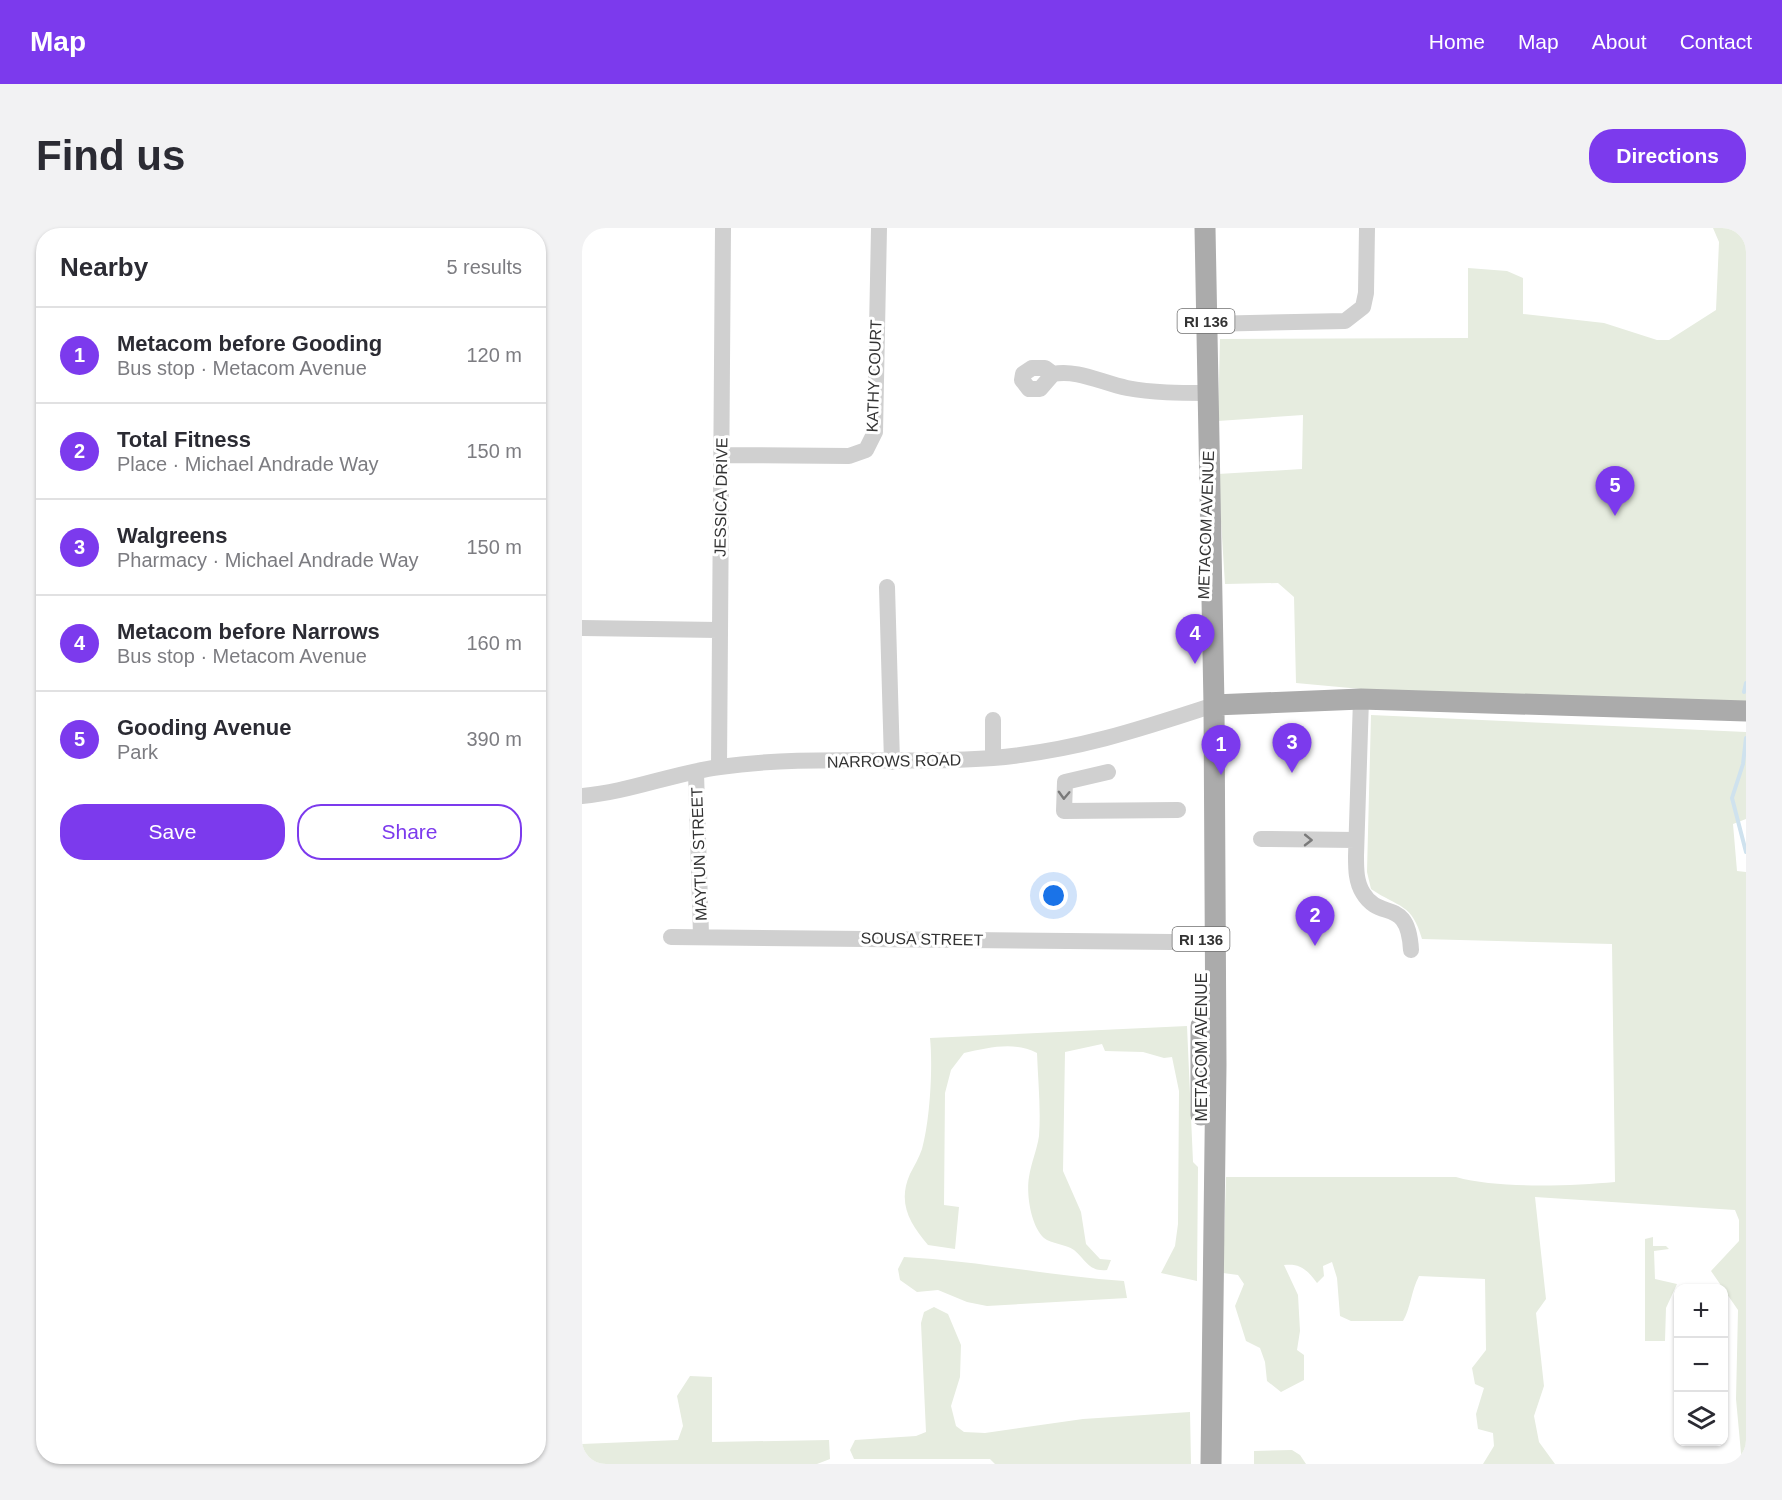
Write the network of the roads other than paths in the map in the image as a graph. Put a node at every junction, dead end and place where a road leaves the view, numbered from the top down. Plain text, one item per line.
1 (723, 228) edge
2 (876, 228) edge
3 (1205, 228) edge
4 (1367, 228) edge
5 (1206, 324) junction
6 (1053, 374) dead end
7 (1208, 403) junction
8 (722, 455) junction
9 (887, 588) dead end
10 (582, 628) edge
11 (718, 630) junction
12 (1361, 699) junction
13 (1209, 707) junction
14 (1746, 711) edge
15 (993, 720) dead end
16 (993, 758) junction
17 (892, 762) junction
18 (719, 767) junction
19 (696, 772) junction
20 (1108, 772) dead end
21 (582, 796) edge
22 (1178, 810) dead end
23 (1261, 838) dead end
24 (1356, 840) junction
25 (701, 936) junction
26 (671, 937) dead end
27 (1172, 942) dead end
28 (1411, 950) dead end
29 (1208, 1171) junction
30 (1204, 1464) edge
31 (1211, 1464) edge

1 - 8 street, JESSICA DRIVE
2 - 8 street, KATHY COURT
3 - 5 main road, METACOM AVENUE / RI 136
4 - 5 street
5 - 7 main road, METACOM AVENUE / RI 136
6 - 7 street
7 - 13 main road, METACOM AVENUE / RI 136
8 - 11 street, JESSICA DRIVE
9 - 17 street
10 - 11 street
11 - 18 street, JESSICA DRIVE
12 - 13 main road
12 - 14 main road
12 - 24 street
13 - 16 street, NARROWS ROAD
13 - 29 main road, METACOM AVENUE / RI 136
15 - 16 street
16 - 17 street, NARROWS ROAD
17 - 18 street, NARROWS ROAD
18 - 19 street, NARROWS ROAD
19 - 21 street, NARROWS ROAD
19 - 25 street, MAYTUN STREET
20 -> 22 street
23 -> 24 street
24 - 28 street
25 - 26 street, SOUSA STREET
25 - 27 street, SOUSA STREET
29 - 30 main road, METACOM AVENUE / RI 136
29 - 31 main road, METACOM AVENUE / RI 136

